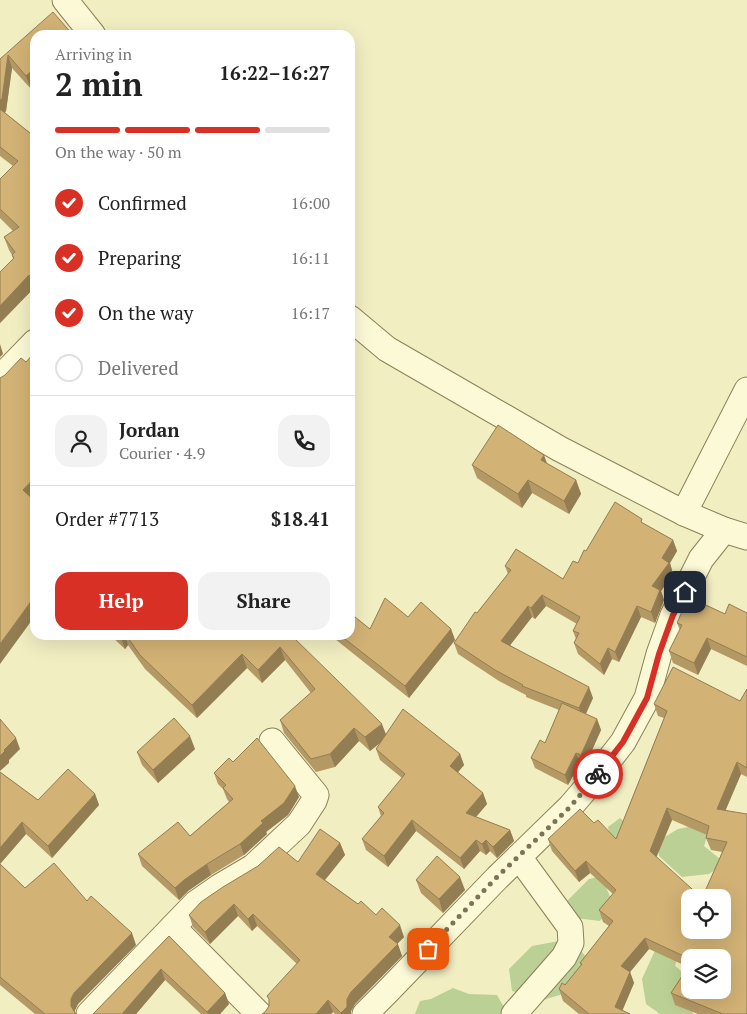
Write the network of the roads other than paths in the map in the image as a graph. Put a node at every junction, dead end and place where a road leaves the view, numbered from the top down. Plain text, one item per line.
1 (65, 0) edge
2 (89, 30) edge
3 (355, 322) edge
4 (30, 347) edge
5 (0, 378) edge
6 (747, 390) edge
7 (684, 513) junction
8 (735, 534) edge
9 (272, 742) dead end
10 (519, 857) junction
11 (172, 927) junction
12 (89, 1014) edge
13 (259, 1014) edge
14 (365, 1014) edge
15 (514, 1014) edge

1 - 2 street
3 - 7 street
4 - 5 street
6 - 7 street
7 - 8 street
8 - 10 street
9 - 11 street
10 - 14 street
10 - 15 street
11 - 12 street
11 - 13 street

